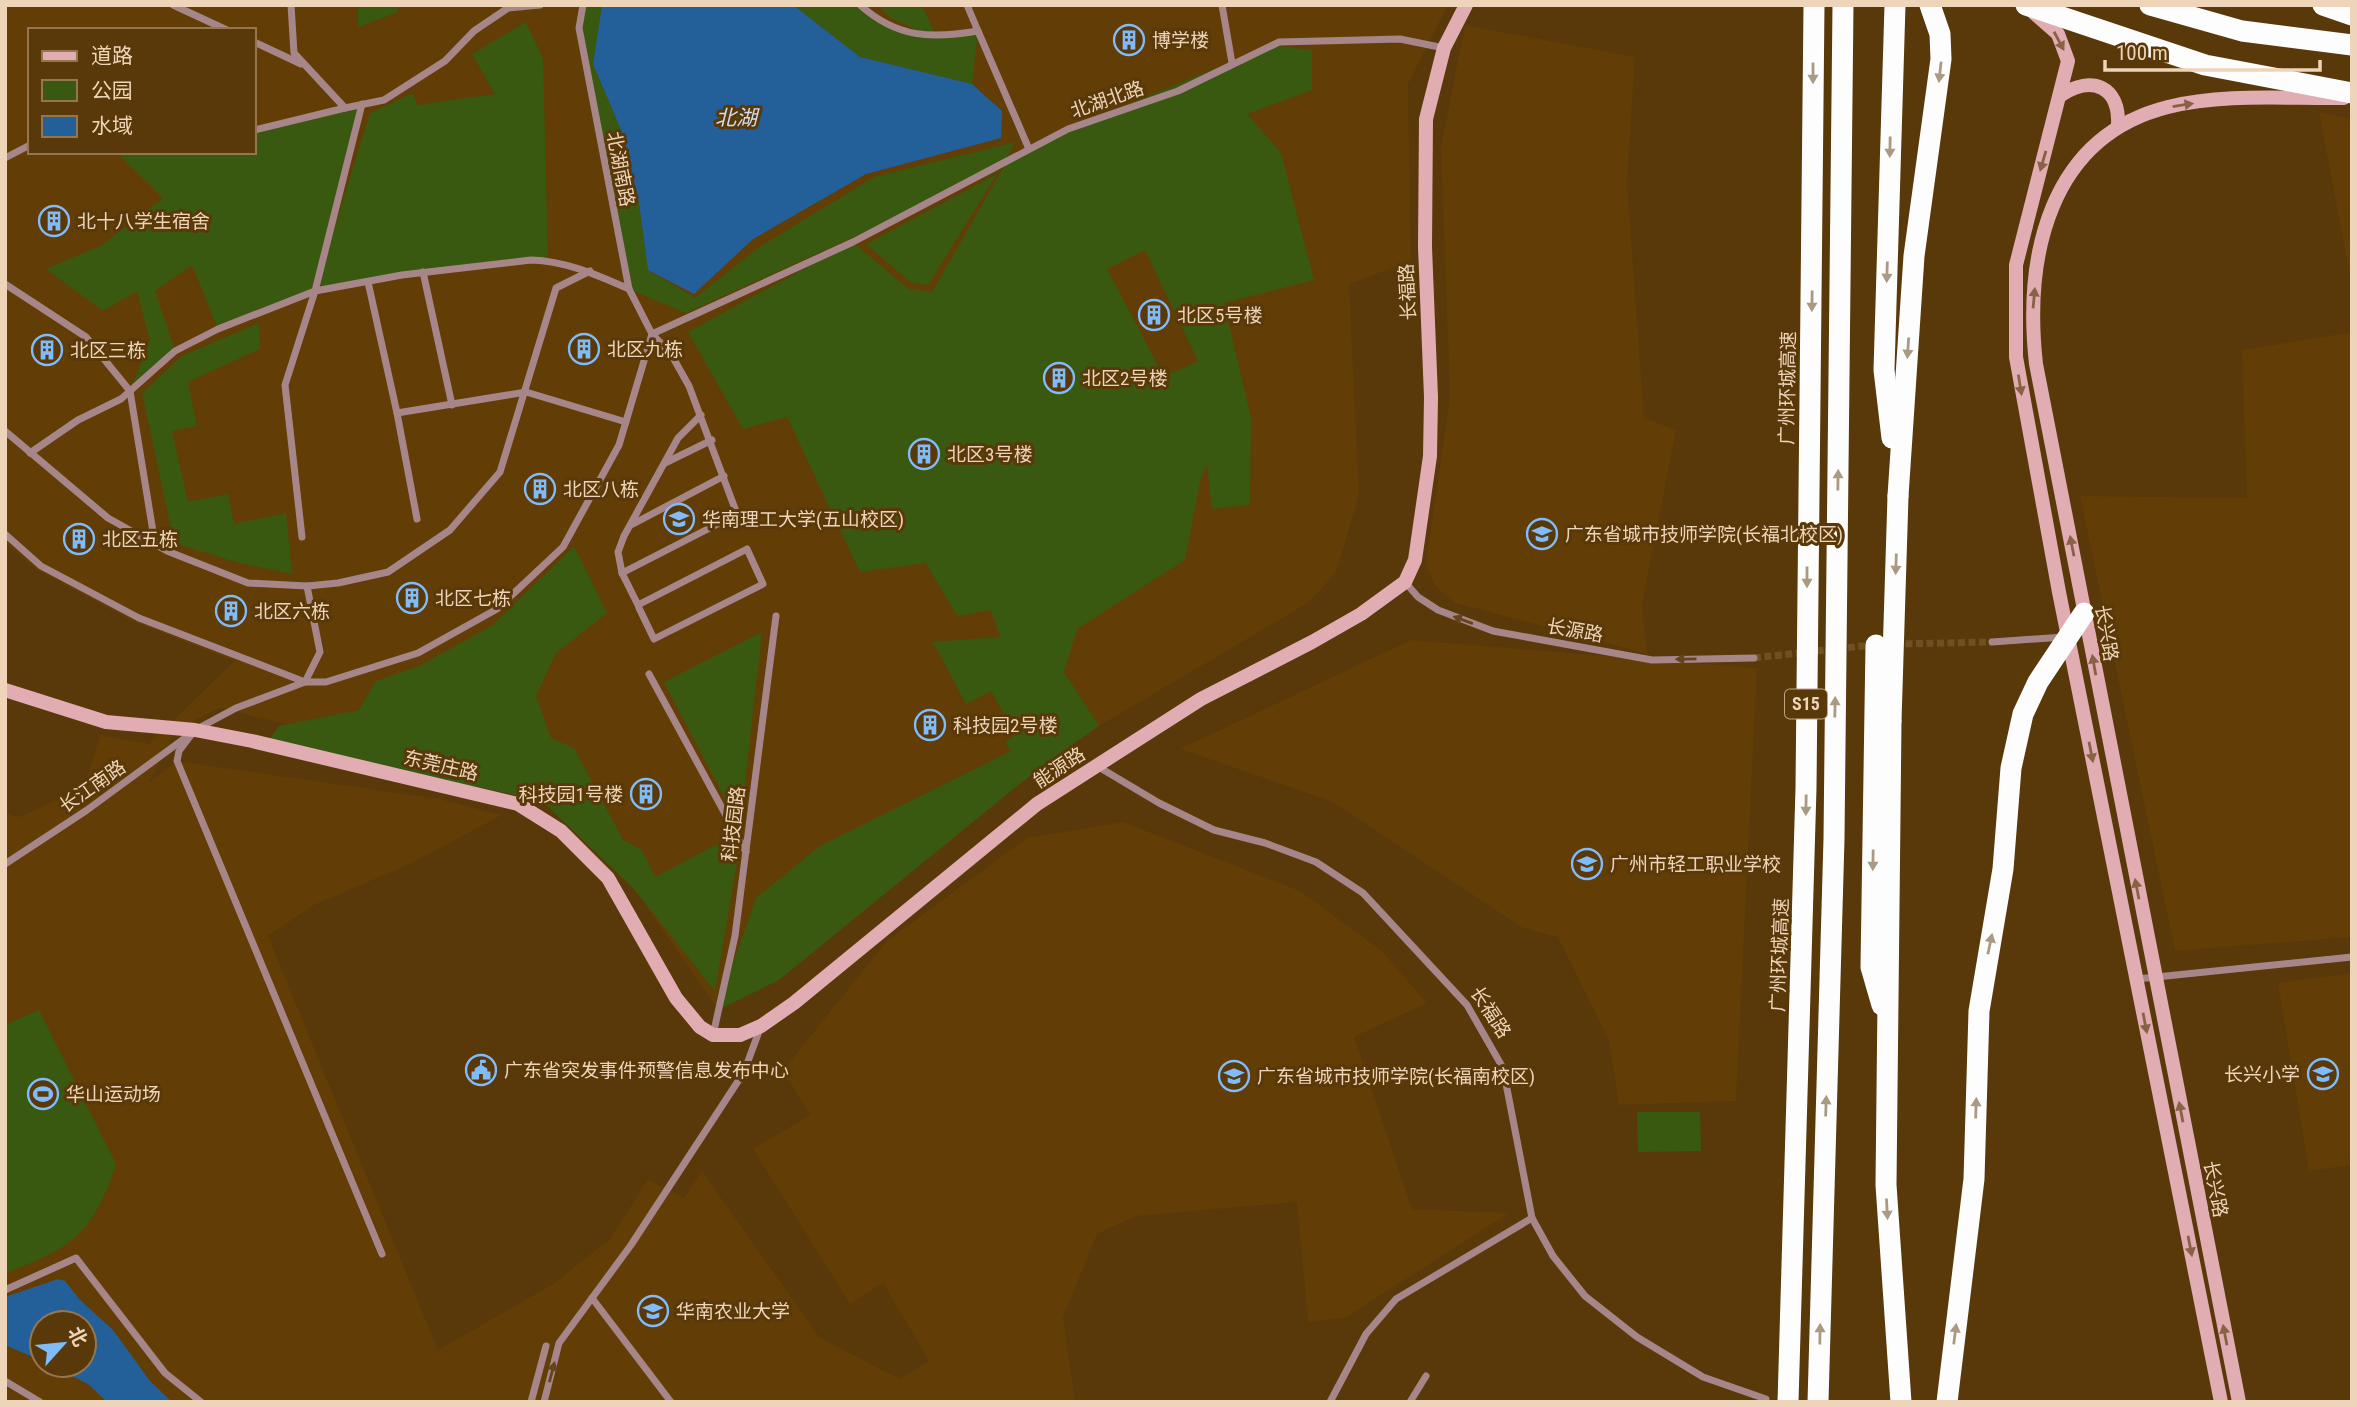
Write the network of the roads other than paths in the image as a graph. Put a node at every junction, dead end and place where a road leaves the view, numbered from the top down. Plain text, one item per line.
1 (173, 5) edge
2 (291, 5) edge
3 (540, 5) edge
4 (583, 5) edge
5 (860, 5) edge
6 (967, 5) edge
7 (1222, 5) edge
8 (1466, 5) edge
9 (1814, 5) edge
10 (1843, 5) edge
11 (1895, 5) edge
12 (1930, 5) edge
13 (2017, 5) edge
14 (2026, 5) edge
15 (2068, 5) edge
16 (2150, 5) edge
17 (2323, 5) edge
18 (2352, 15) edge
19 (223, 28) edge
20 (978, 31) junction
21 (256, 43) edge
22 (2352, 45) edge
23 (1444, 48) junction
24 (2164, 54) junction
25 (1232, 64) junction
26 (305, 65) junction
27 (2061, 95) junction
28 (2352, 96) edge
29 (362, 104) junction
30 (345, 108) junction
31 (2118, 126) junction
32 (256, 130) edge
33 (28, 146) edge
34 (1029, 149) junction
35 (5, 158) edge
36 (590, 271) junction
37 (424, 272) junction
38 (368, 282) junction
39 (5, 284) edge
40 (629, 289) junction
41 (315, 291) junction
42 (652, 334) junction
43 (130, 391) junction
44 (526, 392) junction
45 (452, 405) junction
46 (397, 414) junction
47 (701, 415) junction
48 (626, 422) junction
49 (5, 431) edge
50 (712, 440) junction
51 (30, 453) junction
52 (664, 464) junction
53 (724, 476) junction
54 (1898, 496) junction
55 (417, 519) dead end
56 (631, 525) junction
57 (5, 534) edge
58 (302, 537) dead end
59 (155, 544) junction
60 (622, 573) junction
61 (1405, 582) junction
62 (307, 586) junction
63 (638, 606) junction
64 (2084, 613) junction
65 (776, 616) dead end
66 (2068, 637) junction
67 (1992, 642) tunnel mouth
68 (1876, 645) dead end
69 (1754, 657) tunnel mouth
70 (649, 674) dead end
71 (305, 682) junction
72 (5, 690) edge
73 (195, 730) junction
74 (1096, 766) junction
75 (746, 852) junction
76 (5, 864) edge
77 (2352, 957) edge
78 (2154, 976) junction
79 (2137, 979) junction
80 (761, 1026) junction
81 (713, 1035) junction
82 (1888, 1094) junction
83 (1532, 1218) junction
84 (382, 1254) dead end
85 (5, 1290) edge
86 (592, 1298) junction
87 (546, 1346) dead end
88 (1426, 1376) dead end
89 (5, 1381) edge
90 (1766, 1399) dead end
91 (40, 1402) edge
92 (201, 1402) edge
93 (531, 1402) edge
94 (544, 1402) edge
95 (671, 1402) edge
96 (1330, 1402) edge
97 (1410, 1402) edge
98 (1788, 1402) edge
99 (1818, 1402) edge
100 (1901, 1402) edge
101 (1947, 1402) edge
102 (2221, 1402) edge
103 (2239, 1402) edge

1 - 19 street
2 - 26 street
3 - 29 street
4 - 40 street, 北湖南路
5 - 20 street
6 - 20 street
7 - 25 street
8 - 23 street, 长福路
9 -> 98 highway, 广州环城高速 / S15
99 -> 10 highway, S15
11 -> 54 highway
12 -> 54 highway
13 -> 27 street, 长兴路
14 - 24 highway
15 - 24 highway
16 - 22 highway
17 - 18 highway
20 - 34 street
21 - 26 street
23 - 25 street, 北湖北路
23 - 61 street, 长福路
24 - 28 highway
25 - 34 street, 北湖北路
26 - 30 street
27 - 31 street
27 -> 66 street, 长兴路
31 -> 28 street, 长兴路
29 - 30 street
29 - 41 street
30 - 32 street
64 -> 31 street, 长兴路
33 - 35 street
34 - 42 street, 北湖北路
36 - 37 street
36 - 40 street
36 - 44 street
37 - 38 street
37 - 45 street
38 - 41 street
38 - 46 street
39 - 43 street
40 - 42 street, 北湖南路
41 - 43 street
41 - 58 street
42 - 47 street, 北湖南路
42 - 48 street
43 - 51 street
43 - 59 street
44 - 45 street
44 - 48 street
44 - 62 street
45 - 46 street
46 - 55 street
47 - 50 street, 北湖南路
47 - 52 street
48 - 71 street
49 - 51 street
50 - 52 street
50 - 53 street, 北湖南路
51 - 59 street
52 - 56 street
53 - 56 street
53 - 60 street, 北湖南路
54 -> 82 highway, bridge
56 - 60 street
57 - 71 street
59 - 62 street
60 - 63 street
69 -> 61 street, 长源路
61 - 74 street, 能源路
62 - 71 street
63 - 63 street
64 - 66 highway
78 -> 64 street, 长兴路
65 - 75 street, 科技园路
66 - 67 street
66 -> 79 street, 长兴路
101 -> 66 highway
68 -> 82 highway
70 - 75 street
71 - 73 street, 长江南路
72 - 73 street, 东莞庄路
73 - 76 street, 长江南路
73 - 81 street, 东莞庄路
73 - 84 street
74 - 80 street, 能源路
74 - 83 street, 长福路
75 - 81 street, 科技园路
77 - 78 street
78 - 79 street
103 -> 78 street, 长兴路
79 -> 102 street, 长兴路
80 - 81 street
80 - 86 street
82 -> 100 highway
83 - 90 street, 长福路
83 - 96 street
85 - 92 street
94 -> 86 street
86 - 95 street
87 - 93 street
88 - 97 street
89 - 91 street

